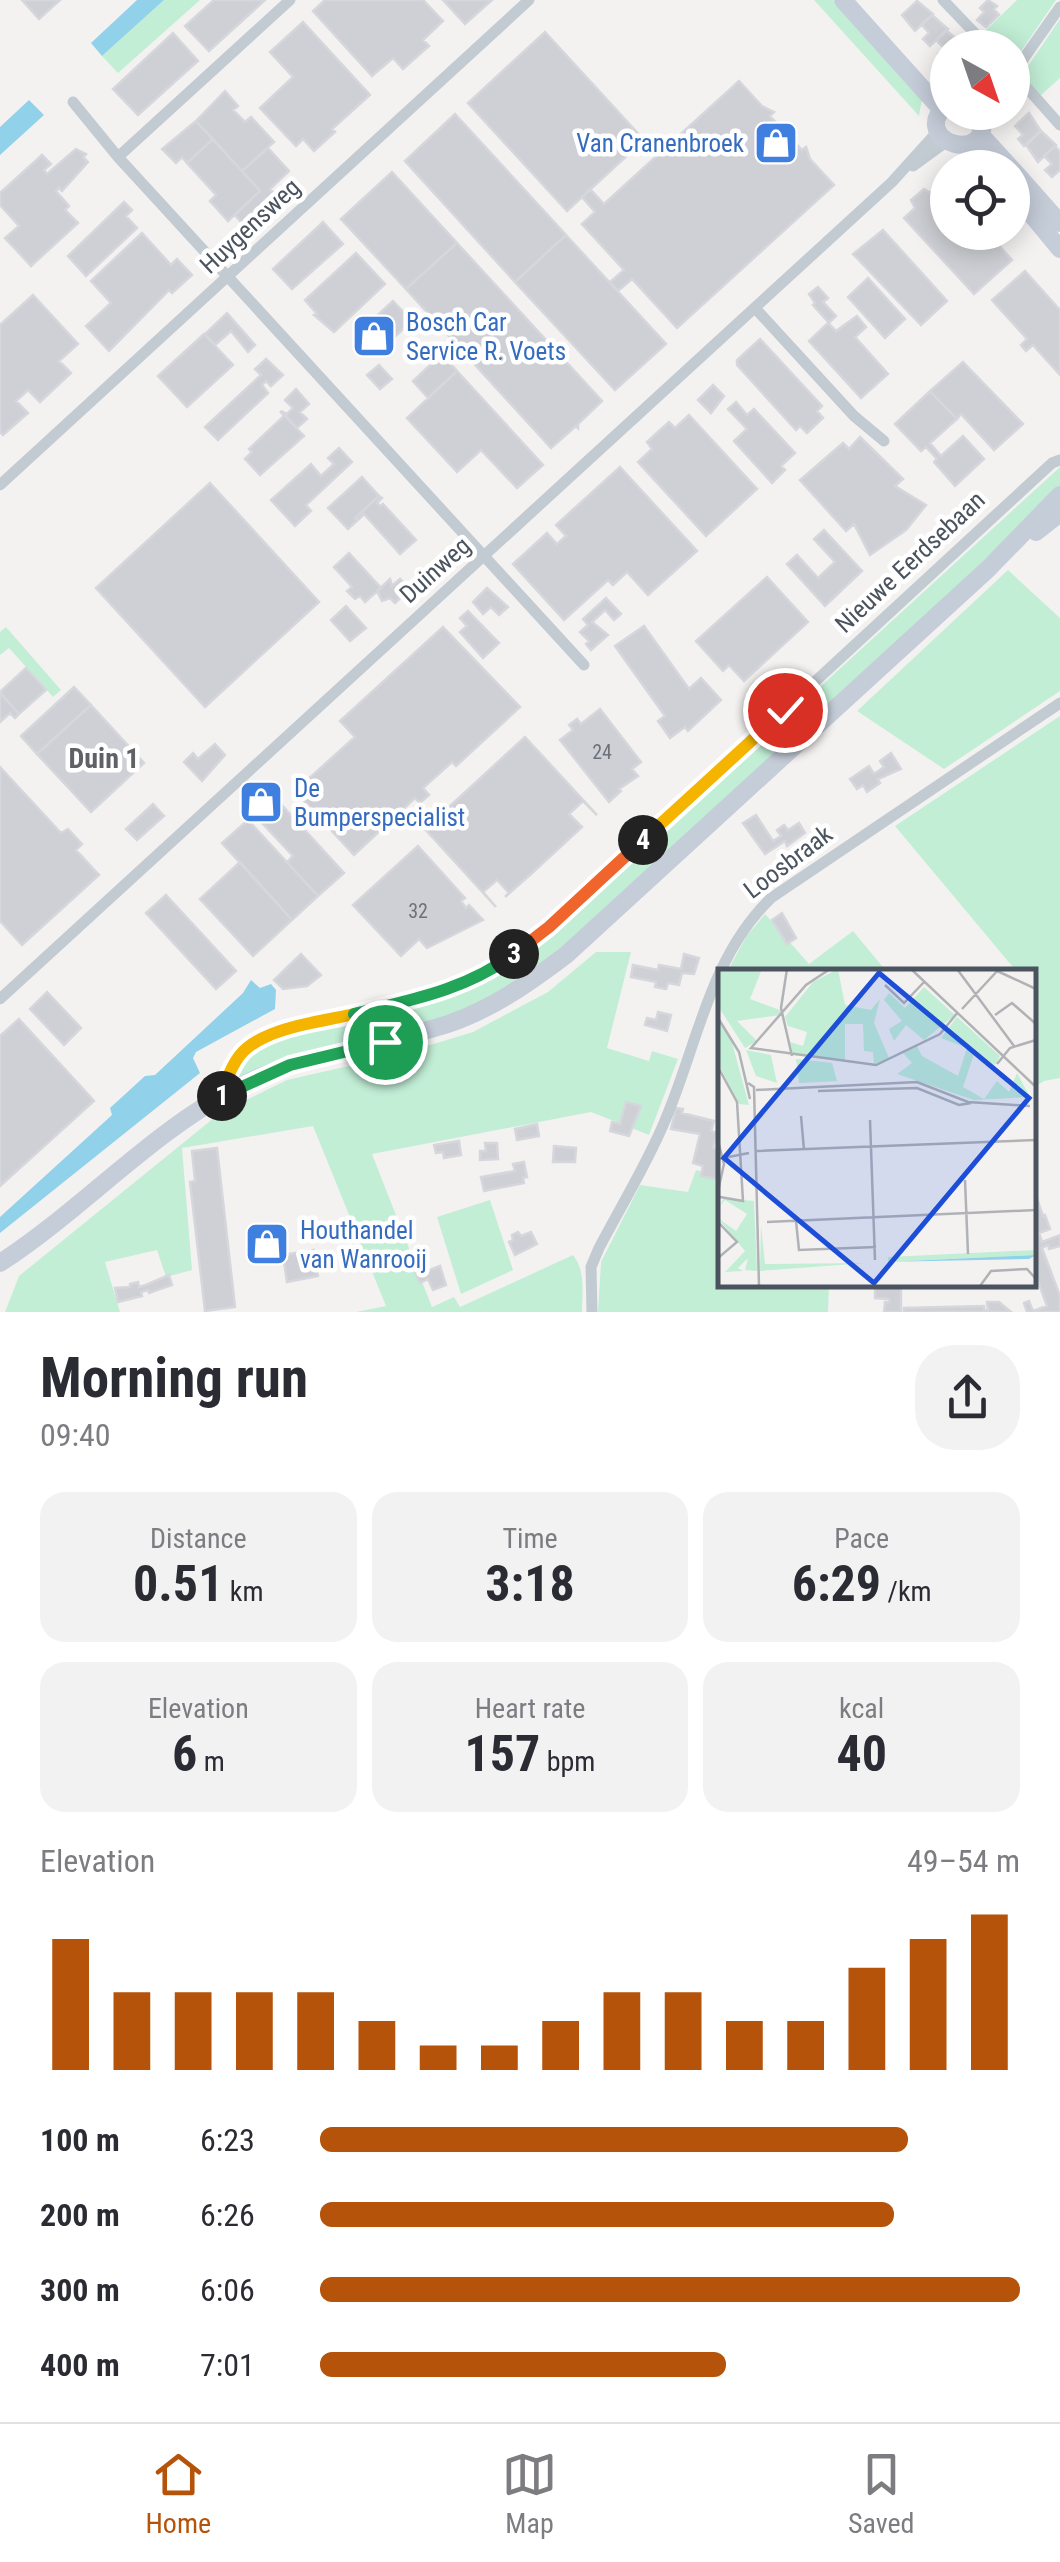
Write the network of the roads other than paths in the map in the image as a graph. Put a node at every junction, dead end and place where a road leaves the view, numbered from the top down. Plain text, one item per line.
1 (290, 0) edge
2 (530, 0) edge
3 (943, 0) edge
4 (845, 2) edge
5 (1060, 7) edge
6 (972, 30) edge
7 (1030, 49) edge
8 (930, 89) edge
9 (1030, 91) edge
10 (74, 102) dead end
11 (1060, 124) edge
12 (943, 130) edge
13 (981, 130) edge
14 (942, 136) junction
15 (975, 139) junction
16 (981, 150) edge
17 (989, 150) edge
18 (118, 156) junction
19 (1030, 189) edge
20 (1030, 213) edge
21 (1060, 223) edge
22 (1060, 249) edge
23 (228, 276) junction
24 (755, 308) junction
25 (884, 440) dead end
26 (1060, 460) edge
27 (0, 486) edge
28 (1060, 494) edge
29 (1060, 513) edge
30 (484, 556) junction
31 (988, 569) junction
32 (584, 665) dead end
33 (1060, 703) edge
34 (721, 969) edge
35 (718, 975) edge
36 (0, 999) edge
37 (220, 1097) junction
38 (32, 1244) junction
39 (0, 1263) edge
40 (0, 1277) edge
41 (592, 1312) edge

1 - 18 street
2 - 23 street, Huygensweg
3 - 6 street
4 - 8 main road
5 - 7 street
9 - 11 street
10 - 18 street
12 - 14 main road
13 - 15 main road
14 - 15 main road
14 - 24 street, Duinweg
15 - 16 main road
15 - 17 main road
18 - 23 street
19 - 21 main road
20 - 22 main road
23 - 27 street, Huygensweg
23 - 30 street
24 - 25 street
24 - 30 street, Duinweg
26 - 37 street, Nieuwe Eerdsebaan
28 - 31 main road, Nieuwe Eerdsebaan
29 - 31 main road, Nieuwe Eerdsebaan
30 - 32 street
30 - 36 street, Duinweg
31 - 37 main road, Nieuwe Eerdsebaan
33 - 34 street, Loosbraak
35 - 41 street, Loosbraak
37 - 38 main road, Nieuwe Eerdsebaan
38 - 39 main road, Nieuwe Eerdsebaan
38 - 40 main road, Nieuwe Eerdsebaan

